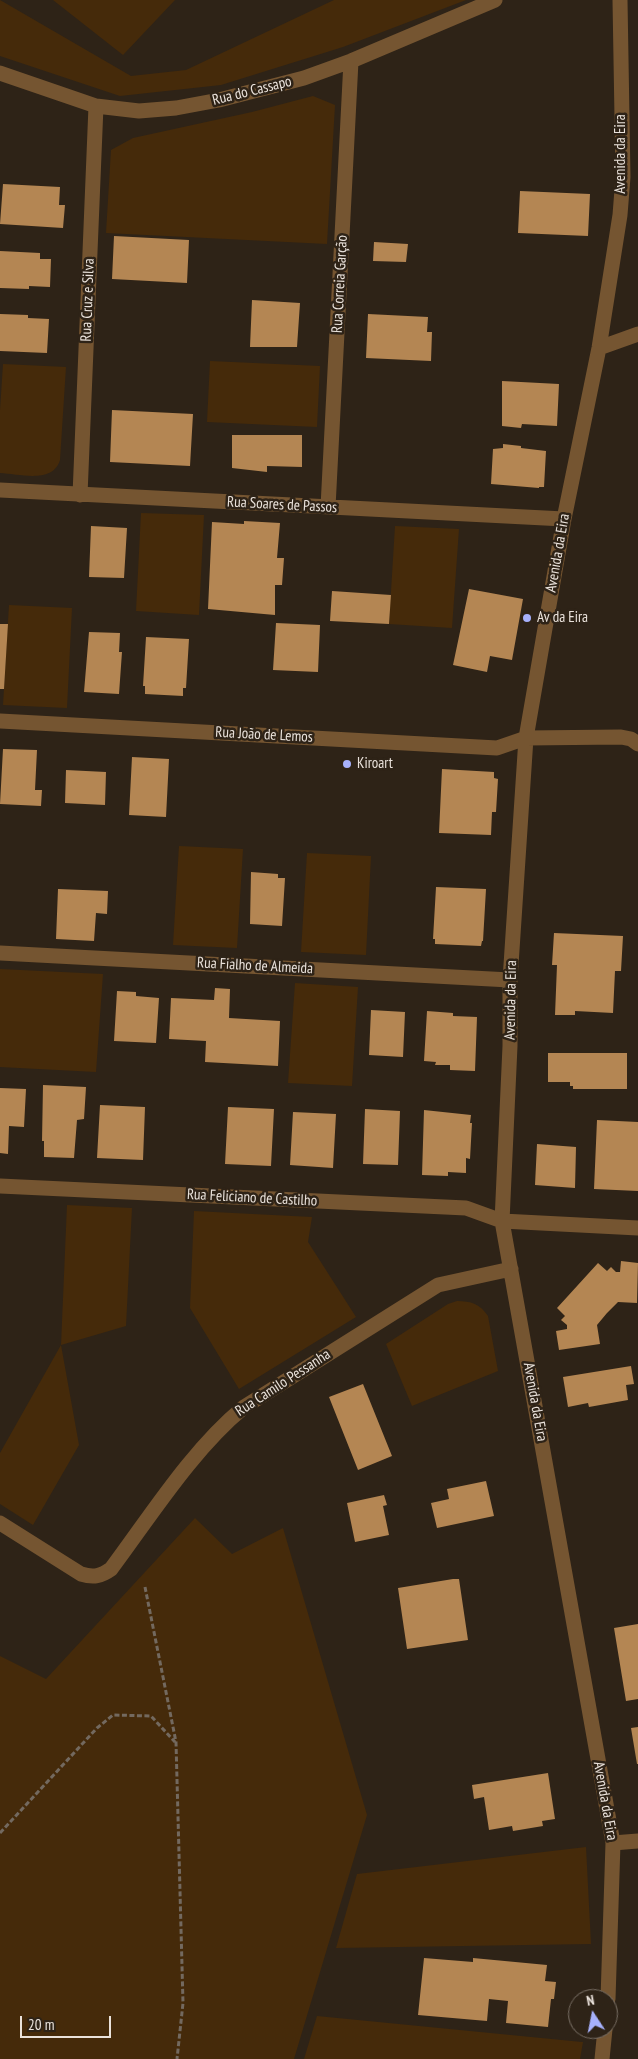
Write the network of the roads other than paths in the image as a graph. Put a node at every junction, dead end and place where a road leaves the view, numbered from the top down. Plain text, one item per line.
1 (496, 0) edge
2 (620, 0) edge
3 (351, 61) junction
4 (0, 72) edge
5 (96, 106) junction
6 (638, 334) edge
7 (599, 348) junction
8 (0, 490) edge
9 (80, 495) junction
10 (328, 507) junction
11 (564, 519) junction
12 (0, 721) edge
13 (526, 738) junction
14 (638, 744) edge
15 (0, 953) edge
16 (510, 980) junction
17 (0, 1186) edge
18 (502, 1221) junction
19 (638, 1228) edge
20 (511, 1269) junction
21 (0, 1523) edge
22 (638, 1841) edge
23 (613, 1843) junction
24 (608, 1989) edge
25 (604, 2039) edge
26 (602, 2059) edge

1 - 3 street, Rua do Cassapo
2 - 7 street, Avenida da Eira
3 - 5 street, Rua do Cassapo
3 - 10 street, Rua Correia Garção
4 - 5 street, Rua do Cassapo
5 - 9 street, Rua Cruz e Silva
6 - 7 street
7 - 11 street, Avenida da Eira
8 - 9 street, Rua Soares de Passos
9 - 10 street, Rua Soares de Passos
10 - 11 street, Rua Soares de Passos
11 - 13 street, Avenida da Eira
12 - 13 street, Rua João de Lemos
13 - 14 street, Rua João de Lemos
13 - 16 street, Avenida da Eira
15 - 16 street, Rua Fialho de Almeida
16 - 18 street, Avenida da Eira
17 - 18 street, Rua Feliciano de Castilho
18 - 19 street, Rua Feliciano de Castilho
18 - 20 street, Avenida da Eira
20 - 21 street, Rua Camilo Pessanha
20 - 23 street, Avenida da Eira
22 - 23 street
23 - 24 street, Avenida da Eira
25 - 26 street

